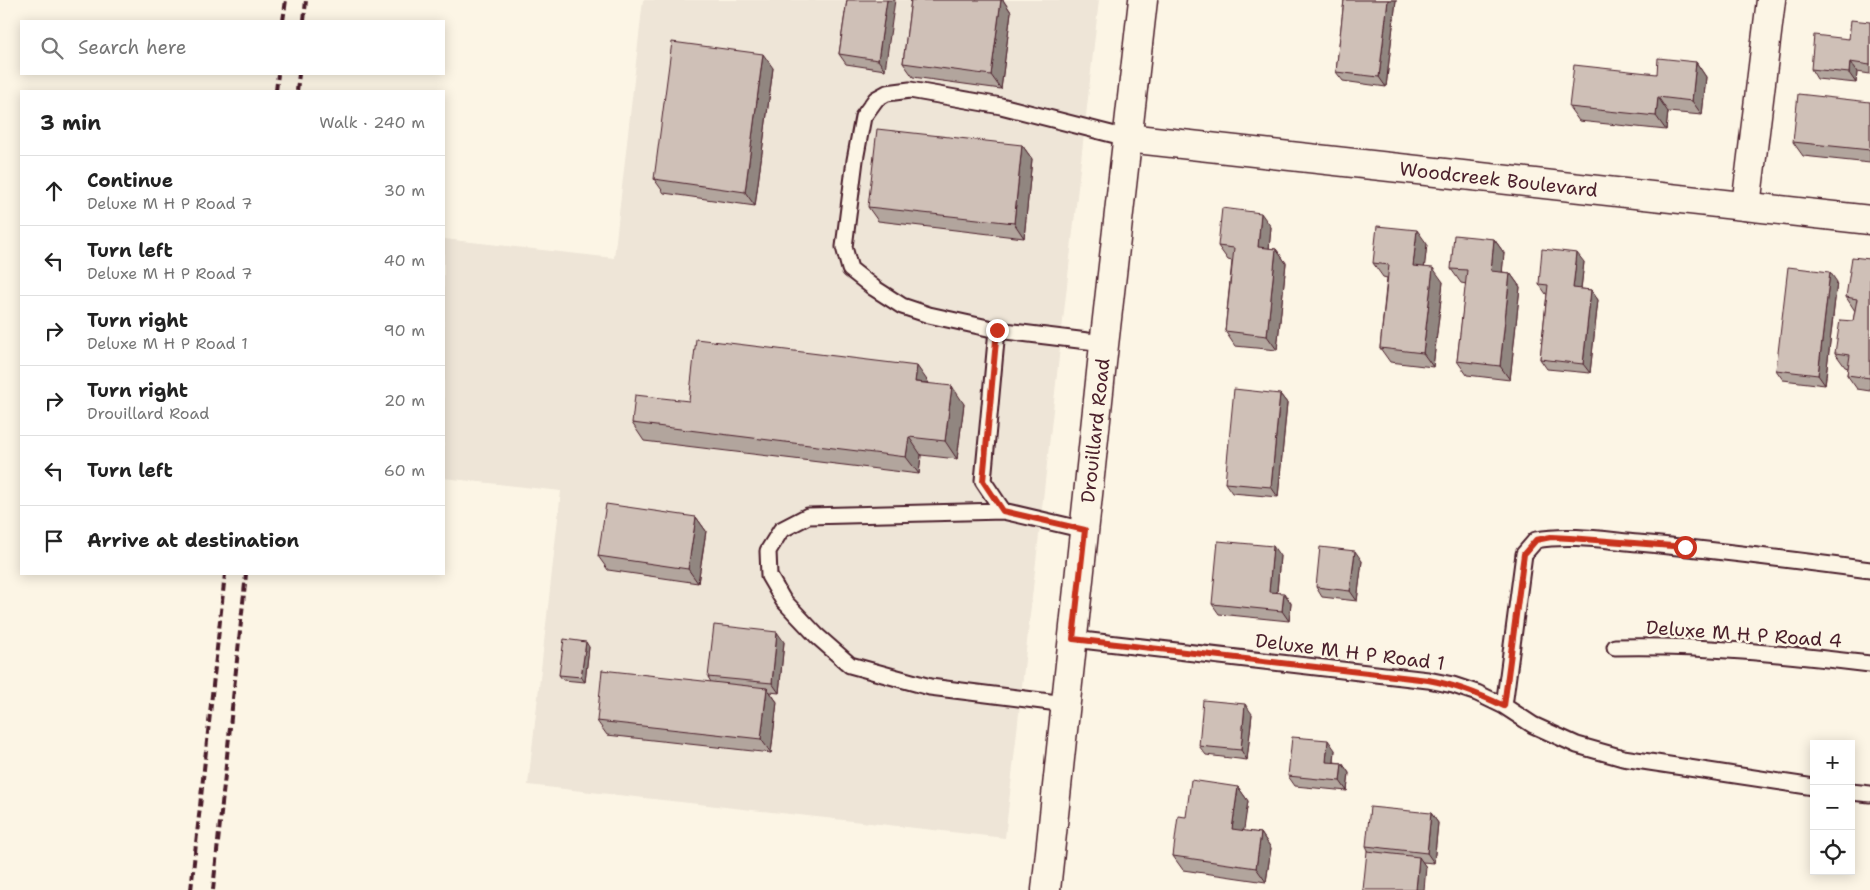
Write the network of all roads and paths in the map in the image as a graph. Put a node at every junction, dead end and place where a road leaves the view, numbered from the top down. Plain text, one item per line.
1 (1143, 0) edge
2 (1771, 0) edge
3 (1127, 138) junction
4 (1746, 206) junction
5 (1870, 220) edge
6 (997, 330) junction
7 (1104, 343) junction
8 (1003, 511) junction
9 (1085, 530) junction
10 (1870, 570) edge
11 (1073, 639) junction
12 (1615, 647) dead end
13 (1870, 664) edge
14 (1066, 704) junction
15 (1504, 706) junction
16 (1810, 786) edge
17 (1855, 792) edge
18 (1870, 794) edge
19 (1046, 890) edge

1 - 3 street, Drouillard Road
2 - 4 street
3 - 4 street, Woodcreek Boulevard
3 - 6 lane
3 - 7 street, Drouillard Road
4 - 5 street, Woodcreek Boulevard
6 - 7 lane
6 - 8 lane
7 - 9 street, Drouillard Road
8 - 9 lane
8 - 14 lane
9 - 11 street, Drouillard Road
10 - 15 lane
11 - 14 street, Drouillard Road
11 - 15 lane, Deluxe M H P Road 1
12 - 13 lane, Deluxe M H P Road 4
14 - 19 street, Drouillard Road
15 - 16 lane, Deluxe M H P Road 1
17 - 18 lane

